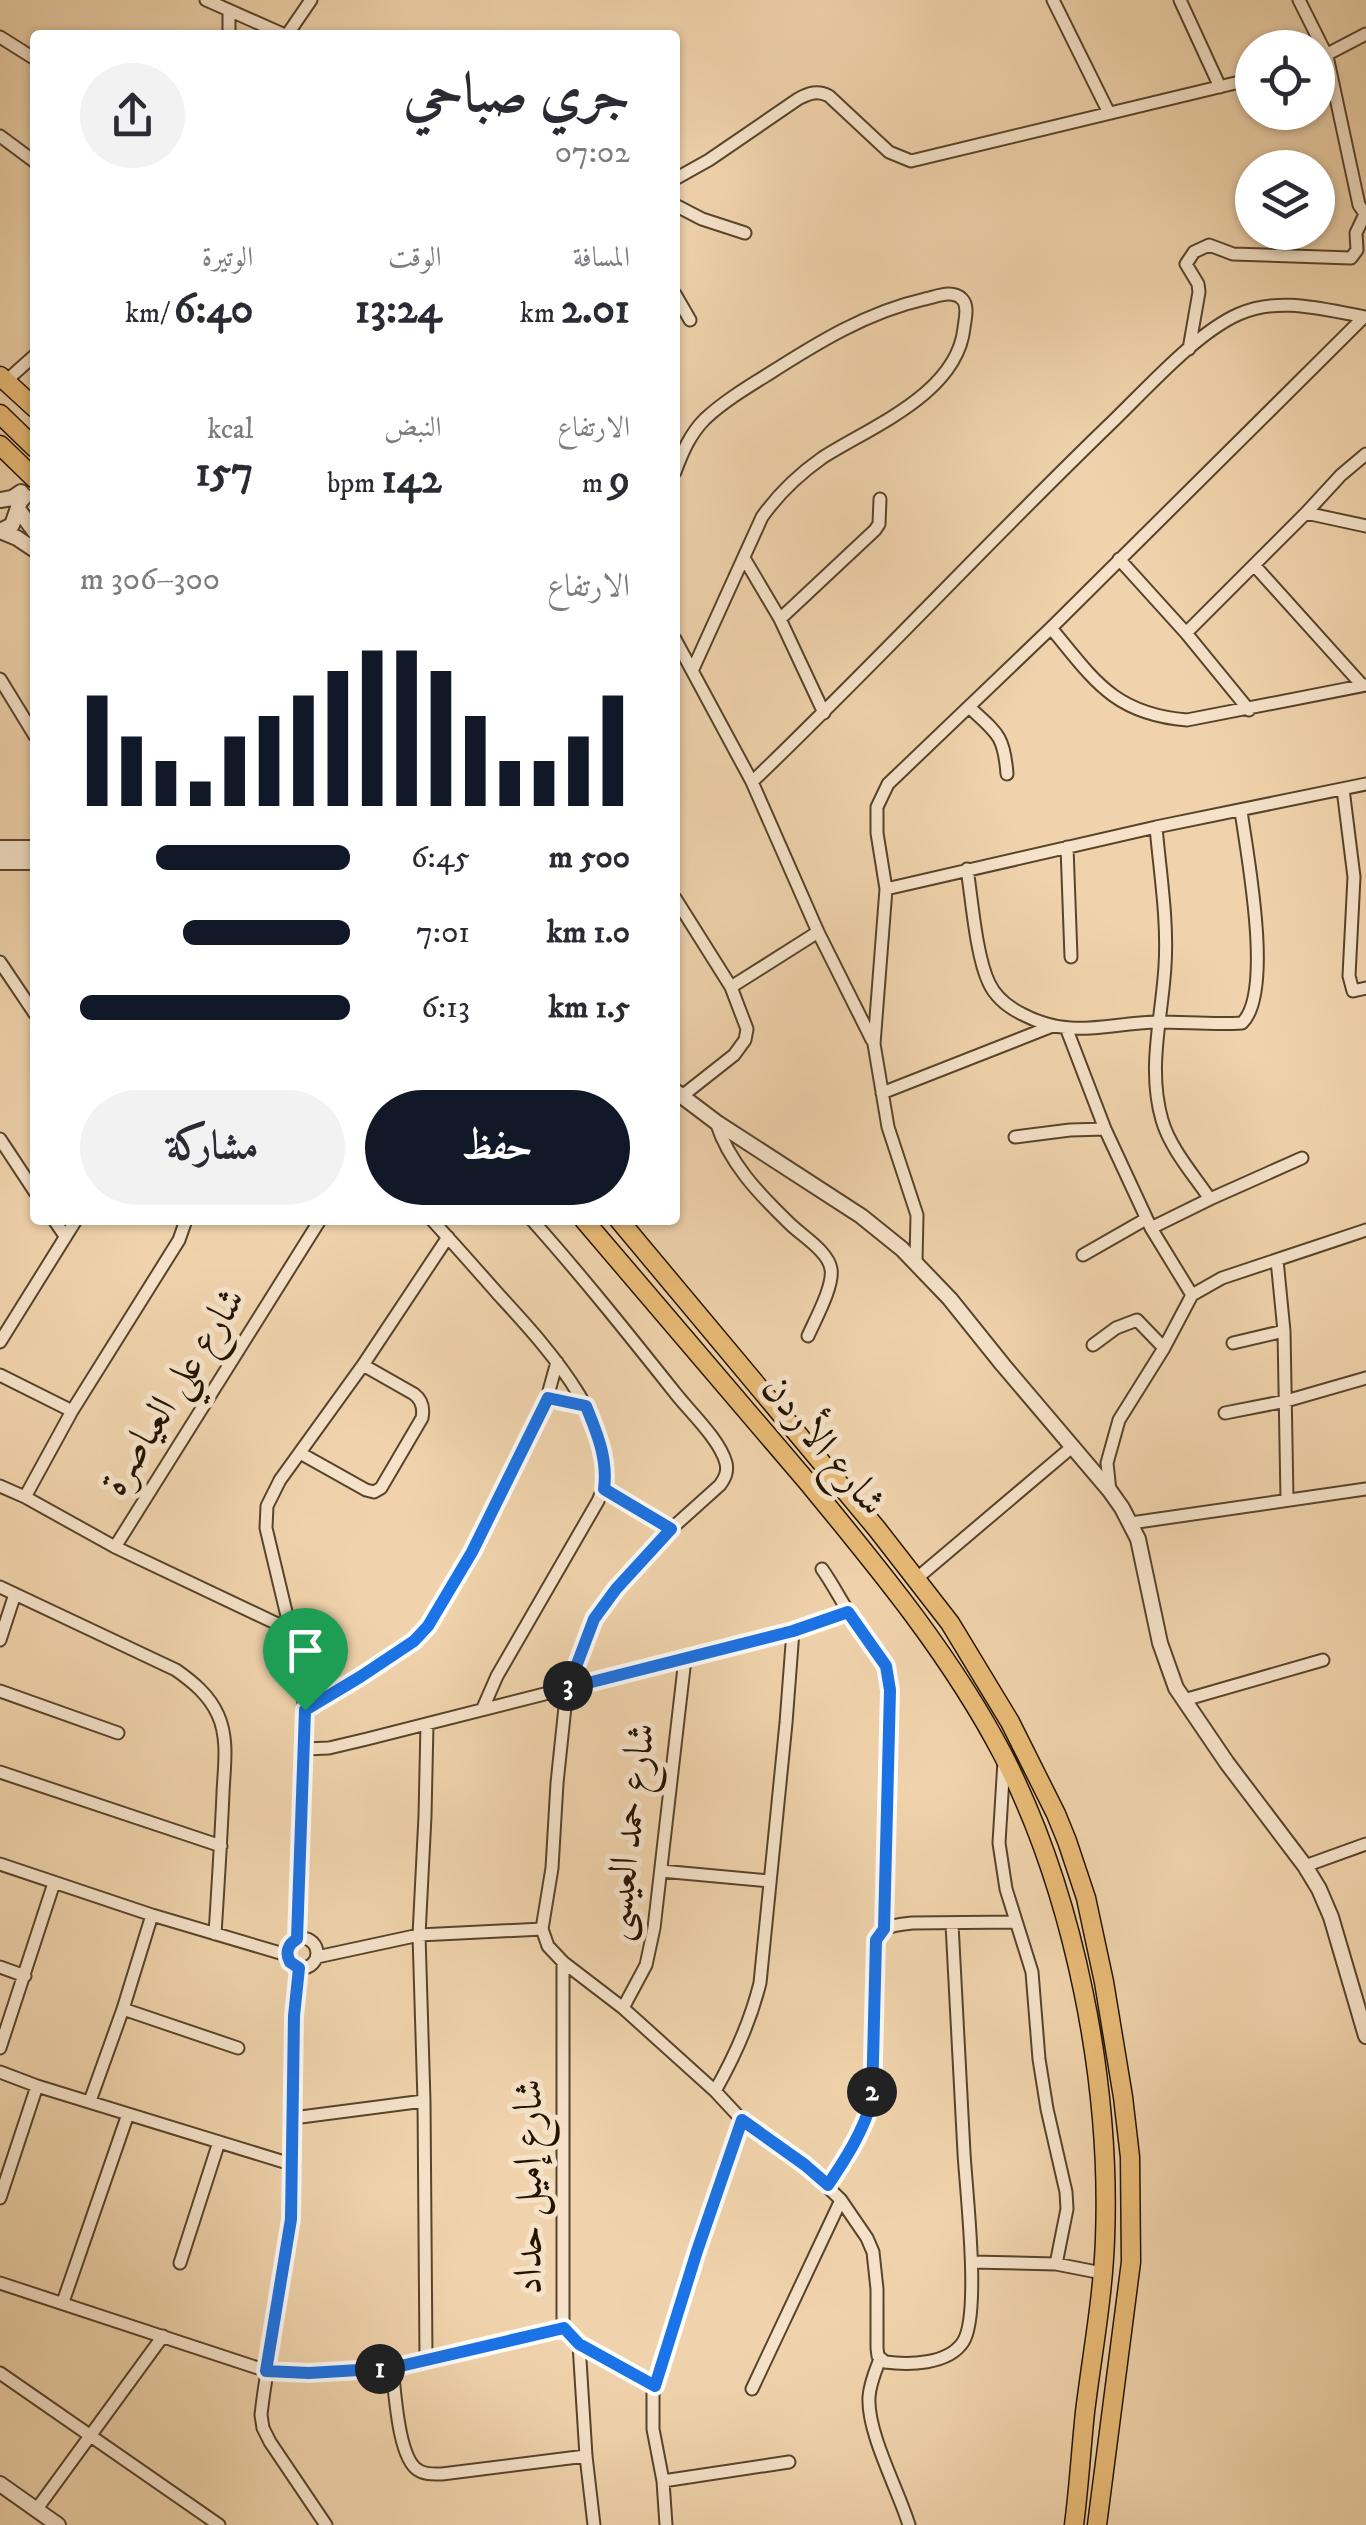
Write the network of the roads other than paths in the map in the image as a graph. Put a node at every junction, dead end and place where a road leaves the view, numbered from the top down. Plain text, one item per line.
1 (206, 0) edge
2 (310, 0) edge
3 (1053, 0) edge
4 (1180, 0) edge
5 (1298, 0) edge
6 (229, 12) junction
7 (229, 30) edge
8 (274, 30) edge
9 (289, 30) edge
10 (1311, 30) edge
11 (1366, 34) edge
12 (0, 37) edge
13 (1335, 50) edge
14 (30, 56) edge
15 (1235, 82) edge
16 (1220, 86) junction
17 (1335, 109) edge
18 (1109, 113) junction
19 (0, 136) edge
20 (30, 158) edge
21 (680, 176) edge
22 (680, 208) edge
23 (1366, 215) edge
24 (745, 233) dead end
25 (680, 303) edge
26 (1365, 317) edge
27 (690, 320) dead end
28 (1189, 348) junction
29 (30, 359) edge
30 (3, 378) edge
31 (30, 403) edge
32 (0, 414) edge
33 (30, 443) edge
34 (0, 444) edge
35 (1366, 454) edge
36 (680, 459) edge
37 (25, 494) edge
38 (880, 499) dead end
39 (0, 500) edge
40 (1306, 513) junction
41 (1366, 526) edge
42 (0, 531) edge
43 (30, 547) edge
44 (744, 558) junction
45 (1119, 559) junction
46 (1254, 566) junction
47 (780, 619) junction
48 (1051, 628) junction
49 (1186, 633) junction
50 (680, 648) edge
51 (692, 669) junction
52 (0, 679) edge
53 (1364, 685) edge
54 (970, 707) junction
55 (1248, 710) junction
56 (824, 713) junction
57 (30, 728) edge
58 (1008, 774) dead end
59 (752, 782) junction
60 (1366, 784) edge
61 (1343, 789) junction
62 (1242, 811) junction
63 (1156, 828) junction
64 (1068, 847) junction
65 (0, 848) edge
66 (30, 848) edge
67 (0, 862) edge
68 (30, 862) edge
69 (967, 870) junction
70 (1360, 878) edge
71 (886, 888) junction
72 (680, 906) edge
73 (818, 932) junction
74 (1071, 957) dead end
75 (1, 964) edge
76 (732, 987) junction
77 (1366, 988) edge
78 (30, 1007) edge
79 (1158, 1022) junction
80 (1050, 1027) junction
81 (1067, 1030) junction
82 (874, 1044) junction
83 (680, 1092) edge
84 (882, 1093) junction
85 (680, 1094) edge
86 (716, 1122) junction
87 (1105, 1129) junction
88 (1014, 1137) dead end
89 (0, 1139) edge
90 (1302, 1158) dead end
91 (30, 1184) edge
92 (1210, 1198) junction
93 (1148, 1224) junction
94 (57, 1225) edge
95 (73, 1225) edge
96 (184, 1225) edge
97 (317, 1225) edge
98 (437, 1225) edge
99 (536, 1225) edge
100 (588, 1225) edge
101 (624, 1225) edge
102 (1366, 1230) edge
103 (65, 1236) junction
104 (448, 1237) junction
105 (1083, 1255) dead end
106 (1277, 1260) junction
107 (916, 1262) junction
108 (1192, 1295) junction
109 (1284, 1331) junction
110 (808, 1336) dead end
111 (0, 1342) edge
112 (1234, 1343) dead end
113 (1093, 1345) dead end
114 (1164, 1348) junction
115 (558, 1362) junction
116 (363, 1364) junction
117 (0, 1375) edge
118 (1366, 1378) edge
119 (548, 1398) junction
120 (1286, 1401) junction
121 (586, 1406) junction
122 (72, 1411) junction
123 (1225, 1413) dead end
124 (1072, 1447) junction
125 (300, 1453) junction
126 (0, 1486) edge
127 (604, 1489) junction
128 (1366, 1489) edge
129 (1110, 1491) junction
130 (24, 1497) junction
131 (1287, 1499) junction
132 (1130, 1523) junction
133 (671, 1529) junction
134 (114, 1547) junction
135 (822, 1569) dead end
136 (916, 1579) junction
137 (0, 1586) edge
138 (15, 1594) junction
139 (848, 1612) junction
140 (290, 1630) junction
141 (793, 1631) junction
142 (0, 1640) edge
143 (686, 1659) junction
144 (1323, 1660) dead end
145 (568, 1688) junction
146 (0, 1690) edge
147 (1184, 1700) junction
148 (483, 1708) junction
149 (305, 1710) junction
150 (427, 1724) junction
151 (118, 1733) dead end
152 (305, 1749) junction
153 (1004, 1757) junction
154 (0, 1772) edge
155 (1366, 1844) edge
156 (221, 1846) junction
157 (0, 1864) edge
158 (1305, 1866) junction
159 (661, 1871) junction
160 (770, 1881) junction
161 (54, 1883) junction
162 (152, 1915) junction
163 (1016, 1922) junction
164 (952, 1924) junction
165 (542, 1928) junction
166 (884, 1929) junction
167 (214, 1934) junction
168 (419, 1935) junction
169 (297, 1939) junction
170 (316, 1952) junction
171 (287, 1955) junction
172 (562, 1962) junction
173 (0, 1968) edge
174 (299, 1968) junction
175 (25, 1976) junction
176 (623, 2008) junction
177 (123, 2009) junction
178 (1366, 2036) edge
179 (0, 2048) edge
180 (238, 2048) dead end
181 (0, 2072) edge
182 (37, 2086) junction
183 (715, 2091) junction
184 (90, 2101) junction
185 (424, 2101) junction
186 (128, 2114) junction
187 (293, 2118) junction
188 (742, 2120) junction
189 (219, 2142) junction
190 (294, 2165) junction
191 (828, 2185) junction
192 (0, 2198) edge
193 (840, 2200) junction
194 (972, 2262) junction
195 (180, 2263) dead end
196 (1056, 2264) junction
197 (1102, 2273) junction
198 (0, 2283) edge
199 (63, 2302) junction
200 (564, 2328) junction
201 (163, 2336) junction
202 (579, 2344) junction
203 (878, 2354) junction
204 (426, 2359) junction
205 (392, 2368) junction
206 (266, 2371) junction
207 (0, 2373) edge
208 (655, 2386) junction
209 (752, 2388) dead end
210 (90, 2435) junction
211 (586, 2456) junction
212 (789, 2462) dead end
213 (663, 2482) junction
214 (0, 2484) edge
215 (36, 2510) junction
216 (58, 2525) edge
217 (219, 2525) edge
218 (326, 2525) edge
219 (594, 2525) edge
220 (666, 2525) edge
221 (909, 2525) edge
222 (1074, 2525) edge
223 (1097, 2525) edge

1 - 6 street
2 - 9 street
3 - 18 street
4 - 16 street
5 - 10 street
6 - 7 street
6 - 8 street
11 - 13 street
12 - 14 street
15 - 16 street
16 - 18 street
17 - 23 street
18 - 21 street
19 - 20 street
22 - 24 street
23 - 28 street
25 - 27 street
26 - 28 street
26 - 45 street
28 - 56 street
29 - 30 street
30 - 31 highway
32 - 33 highway
34 - 37 highway
35 - 40 street
36 - 44 street
37 - 39 street
37 - 42 street
38 - 47 street
40 - 41 street
40 - 46 street
42 - 43 street
44 - 47 street
44 - 51 street
45 - 48 street
45 - 49 street
46 - 49 street
46 - 53 street
47 - 56 street
48 - 54 street
48 - 55 street
49 - 55 street
50 - 51 street
51 - 59 street
52 - 57 street
53 - 55 street
54 - 58 street
54 - 71 street
56 - 59 street
59 - 73 street
60 - 61 street
61 - 62 street
61 - 70 street
62 - 63 street
62 - 79 street
63 - 64 street
63 - 79 street
64 - 69 street
64 - 74 street
65 - 66 street
67 - 68 street
69 - 71 street
69 - 80 street
70 - 77 street
71 - 82 street
72 - 76 street
73 - 76 street
73 - 82 street
75 - 78 street
76 - 83 street
79 - 81 street
79 - 92 street
80 - 81 street
80 - 84 street
81 - 87 street
82 - 84 street
84 - 107 street
85 - 86 street
86 - 107 street
86 - 110 street
87 - 88 street
87 - 93 street
89 - 91 street
90 - 92 street
92 - 93 street
93 - 105 street
93 - 108 street
94 - 103 street
95 - 103 street
96 - 122 street
97 - 134 street, شارع علي العياصرة
98 - 104 street
99 - 133 street
100 - 153 highway, شارع الأردن
101 - 136 highway, شارع الأردن
102 - 106 street
103 - 111 street
104 - 115 street
104 - 116 street
106 - 108 street
106 - 109 street
107 - 124 street
108 - 114 street
109 - 112 street
109 - 120 street
113 - 114 street
114 - 129 street
115 - 119 street
115 - 121 street
116 - 125 street
116 - 125 street
117 - 122 street
118 - 120 street
119 - 121 street
119 - 149 street
120 - 123 street
120 - 131 street
121 - 127 street
122 - 130 street
124 - 129 street
124 - 136 street
125 - 140 street
126 - 130 street
127 - 133 street
127 - 148 street
128 - 131 street
129 - 132 street
130 - 134 street
131 - 132 street
132 - 147 street
133 - 145 street
134 - 140 street
135 - 139 street
136 - 223 highway, شارع الأردن
137 - 138 street
138 - 142 street
138 - 156 street
139 - 141 street
139 - 166 street
140 - 149 street
141 - 143 street
141 - 160 street
143 - 145 street
143 - 159 street, شارع حمد العيسى
144 - 147 street
145 - 148 street
145 - 165 street
146 - 151 street
147 - 158 street
148 - 150 street
149 - 152 street
150 - 152 street
150 - 168 street
152 - 169 street
153 - 163 street
153 - 197 highway, شارع الأردن
154 - 156 street
155 - 158 street
156 - 167 street
157 - 161 street
158 - 178 street
159 - 160 street
159 - 176 street, شارع حمد العيسى
160 - 183 street
161 - 162 street
161 - 175 street
162 - 167 street
162 - 177 street
163 - 164 street
163 - 196 street
164 - 166 street
164 - 194 street
165 - 168 street
165 - 172 street
166 - 191 street
167 - 171 street
168 - 170 street
168 - 185 street
169 - 170 street
169 - 171 street
170 - 174 street
171 - 174 street
172 - 176 street
172 - 200 street, شارع إميل حداد
173 - 175 street
174 - 187 street
175 - 179 street
176 - 183 street
177 - 180 street
177 - 184 street
181 - 182 street
182 - 184 street
182 - 192 street
183 - 188 street
184 - 186 street
185 - 187 street
185 - 204 street
186 - 189 street
186 - 199 street
187 - 190 street
188 - 191 street
188 - 208 street
189 - 190 street
189 - 195 street
190 - 206 street
191 - 193 street
193 - 203 street
193 - 209 street
194 - 196 street
194 - 203 street
196 - 197 street
197 - 222 highway, شارع الأردن
198 - 199 street
199 - 201 street
200 - 202 street, شارع إميل حداد
200 - 204 street
201 - 206 street
201 - 210 street
202 - 208 street
202 - 211 street, شارع إميل حداد
203 - 221 street
204 - 205 street
205 - 206 street
205 - 211 street
206 - 218 street
207 - 210 street
208 - 213 street
210 - 215 street
210 - 217 street
211 - 219 street, شارع إميل حداد
212 - 213 street
213 - 220 street
214 - 215 street
215 - 216 street

